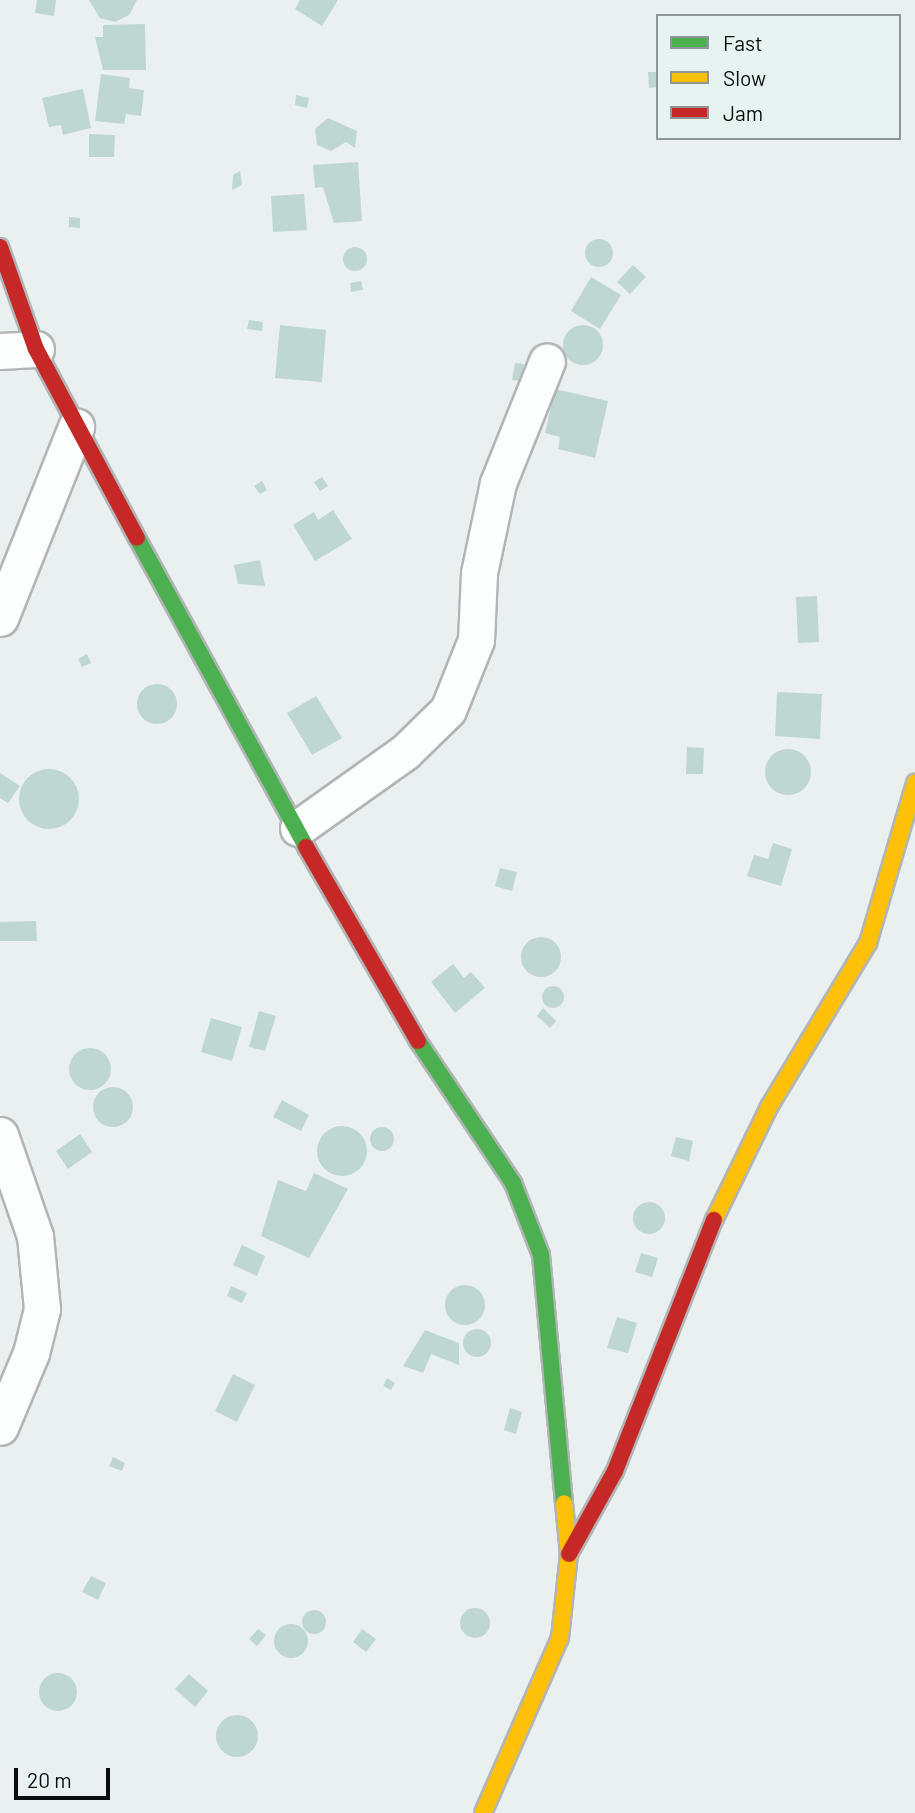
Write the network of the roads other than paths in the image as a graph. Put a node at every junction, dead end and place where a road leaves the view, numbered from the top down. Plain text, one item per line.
1 (0, 247) edge
2 (36, 349) junction
3 (0, 351) edge
4 (547, 361) dead end
5 (76, 427) junction
6 (0, 618) edge
7 (915, 783) edge
8 (298, 828) junction
9 (0, 1135) edge
10 (0, 1427) edge
11 (569, 1554) junction
12 (483, 1813) edge

1 - 2 street
2 - 3 street
2 - 5 street
4 - 8 street
5 - 6 street
5 - 8 street
7 - 11 street
8 - 11 street
9 - 10 street
11 - 12 street

